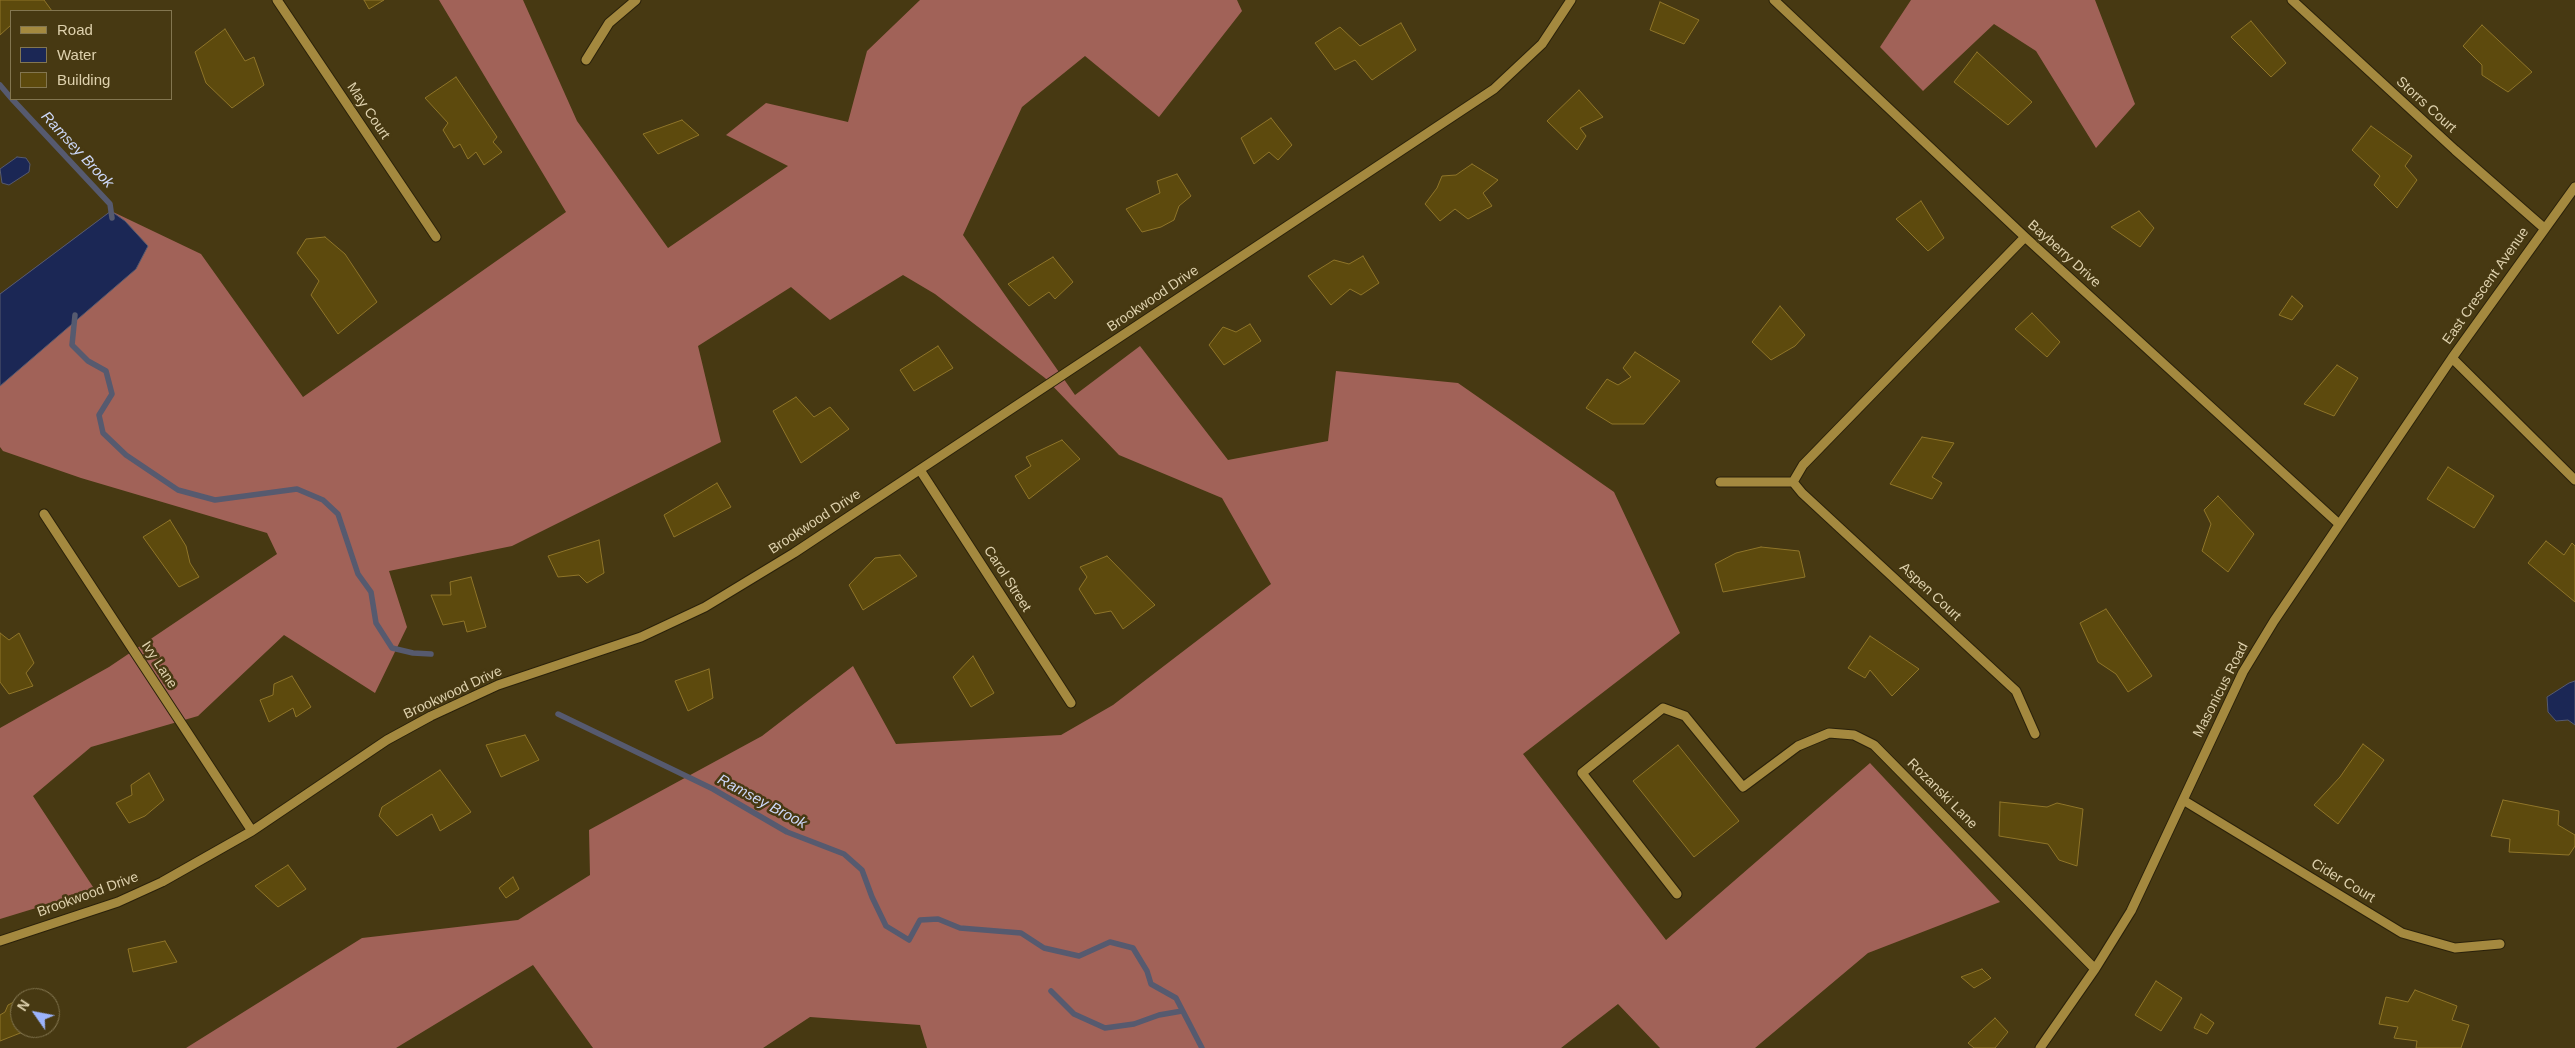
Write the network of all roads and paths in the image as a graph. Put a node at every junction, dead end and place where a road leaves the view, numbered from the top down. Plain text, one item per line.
1 (277, 0) edge
2 (636, 0) edge
3 (1571, 0) edge
4 (1774, 0) edge
5 (2292, 0) edge
6 (586, 60) dead end
7 (2575, 187) edge
8 (2544, 228) junction
9 (436, 237) dead end
10 (2025, 237) junction
11 (2452, 358) junction
12 (920, 470) junction
13 (2575, 480) edge
14 (1720, 482) dead end
15 (1793, 482) junction
16 (44, 514) dead end
17 (2339, 524) junction
18 (1071, 704) dead end
19 (2035, 734) dead end
20 (2183, 800) junction
21 (252, 831) junction
22 (1677, 894) dead end
23 (0, 942) edge
24 (2500, 944) dead end
25 (2095, 969) junction
26 (2040, 1048) edge

1 - 9 street, May Court
2 - 6 street
3 - 12 street, Brookwood Drive
4 - 10 street, Bayberry Drive
5 - 8 street, Storrs Court
7 - 8 street, East Crescent Avenue
8 - 11 street, East Crescent Avenue
10 - 15 street
10 - 17 street, Bayberry Drive
11 - 13 street, East Crescent Avenue
11 - 17 street, Masonicus Road
12 - 18 street, Carol Street
12 - 21 street, Brookwood Drive
14 - 15 street
15 - 19 street, Aspen Court
16 - 21 street, Ivy Lane
17 - 20 street, Masonicus Road
20 - 24 street, Cider Court
20 - 25 street, Masonicus Road
21 - 23 street, Brookwood Drive
22 - 25 street, Rozanski Lane
25 - 26 street, Masonicus Road

